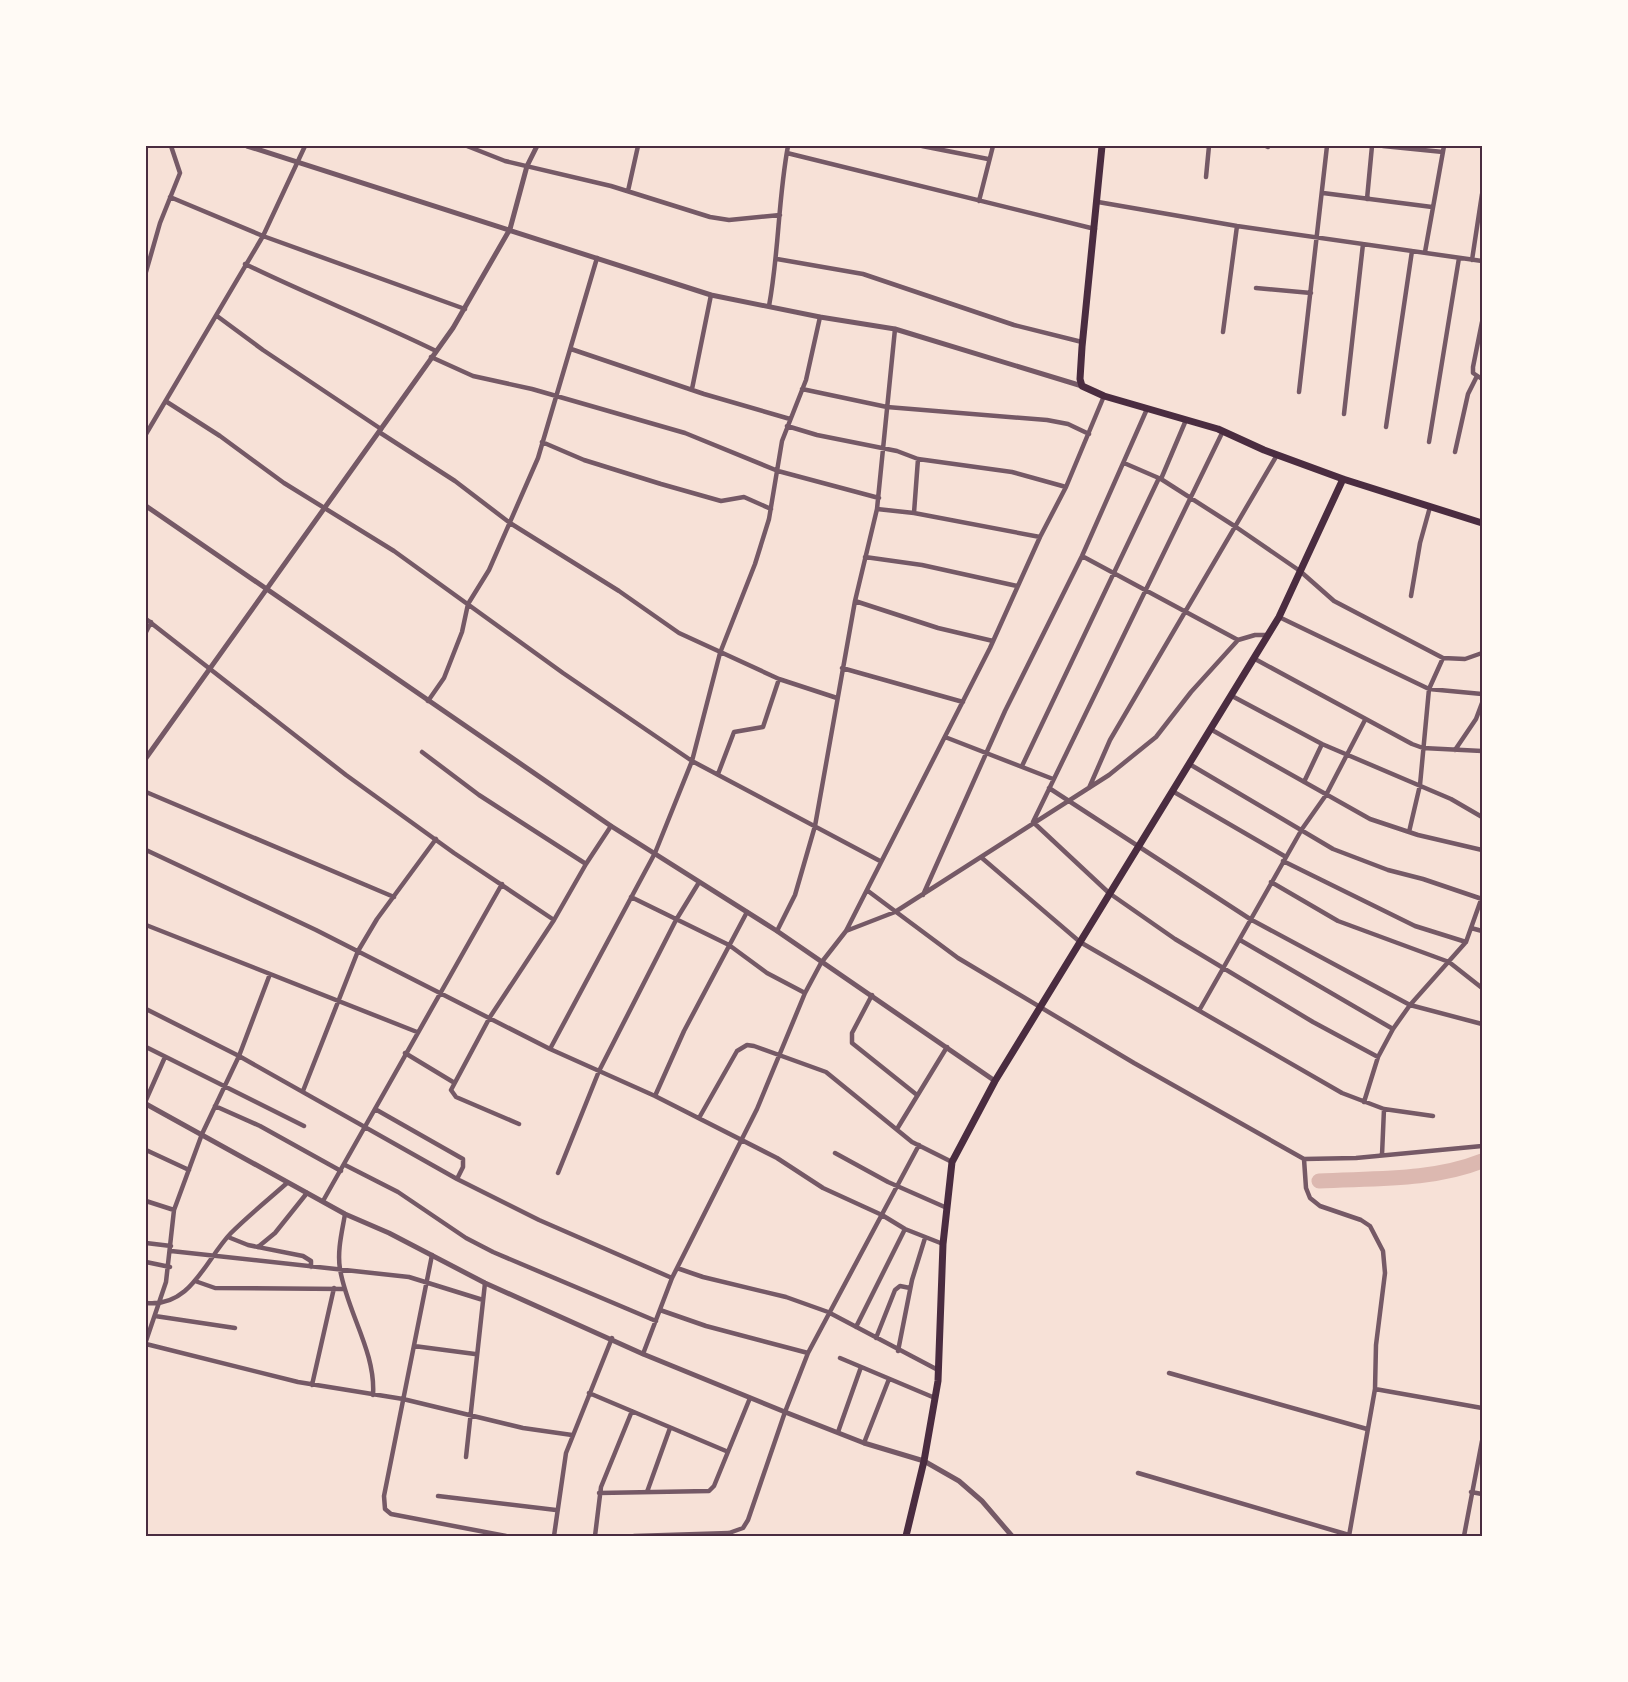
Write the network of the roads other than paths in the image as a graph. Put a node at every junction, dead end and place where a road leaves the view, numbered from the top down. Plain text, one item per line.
1 (171, 146) edge
2 (247, 146) edge
3 (305, 146) edge
4 (467, 146) edge
5 (537, 146) edge
6 (638, 146) edge
7 (788, 146) edge
8 (922, 146) edge
9 (993, 146) edge
10 (1093, 146) edge
11 (1209, 146) edge
12 (1327, 146) edge
13 (1372, 146) edge
14 (1383, 146) edge
15 (1102, 147) edge
16 (1443, 149) edge
17 (787, 153) junction
18 (988, 159) junction
19 (299, 162) junction
20 (527, 166) junction
21 (1206, 177) dead end
22 (628, 191) junction
23 (1323, 193) junction
24 (1482, 194) edge
25 (170, 197) junction
26 (1366, 199) junction
27 (979, 201) junction
28 (1098, 202) junction
29 (1432, 207) junction
30 (780, 214) junction
31 (1237, 226) junction
32 (510, 229) junction
33 (1095, 229) junction
34 (263, 236) junction
35 (1318, 238) junction
36 (1363, 244) junction
37 (1412, 251) junction
38 (1425, 252) junction
39 (597, 258) junction
40 (1459, 258) junction
41 (777, 259) junction
42 (1472, 260) junction
43 (1482, 261) edge
44 (245, 264) junction
45 (146, 272) edge
46 (1256, 288) dead end
47 (1311, 293) junction
48 (711, 295) junction
49 (769, 306) junction
50 (465, 309) junction
51 (217, 316) junction
52 (820, 317) junction
53 (1482, 322) edge
54 (896, 328) junction
55 (1223, 332) dead end
56 (1082, 345) junction
57 (571, 349) junction
58 (436, 351) junction
59 (431, 357) junction
60 (1477, 376) junction
61 (1482, 379) edge
62 (1082, 386) junction
63 (692, 389) junction
64 (802, 389) junction
65 (1299, 392) dead end
66 (1104, 396) junction
67 (556, 397) junction
68 (166, 402) junction
69 (886, 407) junction
70 (1147, 409) junction
71 (1344, 414) dead end
72 (790, 419) junction
73 (1186, 420) junction
74 (787, 426) junction
75 (1386, 428) dead end
76 (380, 430) junction
77 (1223, 431) junction
78 (146, 434) edge
79 (1089, 434) junction
80 (542, 442) junction
81 (1429, 442) dead end
82 (882, 448) junction
83 (1455, 452) dead end
84 (1277, 455) junction
85 (918, 459) junction
86 (1124, 462) junction
87 (778, 471) junction
88 (1160, 479) junction
89 (1343, 479) junction
90 (1066, 487) junction
91 (879, 498) junction
92 (1192, 498) junction
93 (146, 506) edge
94 (1430, 507) junction
95 (326, 509) junction
96 (771, 509) junction
97 (877, 509) junction
98 (915, 513) junction
99 (510, 523) junction
100 (1482, 523) edge
101 (1236, 527) junction
102 (1040, 537) junction
103 (1082, 556) junction
104 (865, 557) junction
105 (1300, 571) junction
106 (1114, 572) junction
107 (1017, 586) junction
108 (1145, 588) junction
109 (267, 589) junction
110 (1411, 596) dead end
111 (855, 601) junction
112 (468, 604) junction
113 (1186, 612) junction
114 (1279, 617) junction
115 (146, 619) edge
116 (151, 622) junction
117 (146, 632) edge
118 (1267, 635) junction
119 (1238, 640) junction
120 (993, 641) junction
121 (720, 653) junction
122 (1482, 653) edge
123 (1255, 658) junction
124 (1443, 658) junction
125 (210, 668) junction
126 (842, 668) junction
127 (779, 679) junction
128 (1429, 689) junction
129 (1482, 694) edge
130 (1232, 696) junction
131 (837, 698) junction
132 (428, 701) junction
133 (963, 702) junction
134 (1482, 702) edge
135 (1365, 720) junction
136 (1212, 730) junction
137 (945, 737) junction
138 (1322, 744) junction
139 (1423, 748) junction
140 (1455, 750) junction
141 (1482, 751) edge
142 (422, 752) dead end
143 (987, 753) junction
144 (1347, 755) junction
145 (146, 758) edge
146 (692, 761) junction
147 (1191, 765) junction
148 (1022, 766) junction
149 (718, 774) junction
150 (1053, 779) junction
151 (1304, 782) junction
152 (1420, 786) junction
153 (1049, 788) junction
154 (1089, 788) junction
155 (146, 792) edge
156 (1174, 792) junction
157 (1326, 795) junction
158 (1069, 801) junction
159 (1482, 817) edge
160 (1033, 822) junction
161 (611, 826) junction
162 (814, 826) junction
163 (1302, 829) junction
164 (1409, 832) junction
165 (436, 839) junction
166 (1138, 847) junction
167 (146, 850) edge
168 (1482, 850) edge
169 (655, 853) junction
170 (982, 858) junction
171 (1285, 859) junction
172 (880, 861) junction
173 (586, 864) junction
174 (1271, 882) junction
175 (502, 884) junction
176 (698, 884) junction
177 (868, 891) junction
178 (1109, 893) junction
179 (923, 895) junction
180 (394, 897) junction
181 (631, 897) junction
182 (1482, 897) edge
183 (747, 912) junction
184 (895, 912) junction
185 (1250, 919) junction
186 (554, 920) junction
187 (676, 920) junction
188 (146, 925) edge
189 (1471, 928) junction
190 (777, 931) junction
191 (846, 931) junction
192 (1482, 931) edge
193 (1240, 940) junction
194 (1080, 942) junction
195 (1466, 942) junction
196 (729, 945) junction
197 (358, 951) junction
198 (1449, 962) junction
199 (821, 963) junction
200 (1224, 968) junction
201 (270, 974) junction
202 (1482, 988) edge
203 (441, 992) junction
204 (805, 993) junction
205 (872, 995) junction
206 (340, 1002) junction
207 (1410, 1005) junction
208 (1040, 1007) junction
209 (146, 1009) edge
210 (1200, 1009) junction
211 (490, 1017) junction
212 (1482, 1024) edge
213 (1393, 1029) junction
214 (417, 1032) junction
215 (146, 1047) edge
216 (947, 1047) junction
217 (550, 1049) junction
218 (405, 1053) junction
219 (781, 1055) junction
220 (239, 1056) junction
221 (165, 1057) junction
222 (1378, 1057) junction
223 (599, 1071) junction
224 (994, 1081) junction
225 (453, 1082) junction
226 (224, 1088) junction
227 (303, 1091) junction
228 (917, 1095) junction
229 (655, 1096) junction
230 (146, 1100) edge
231 (1364, 1102) junction
232 (146, 1104) edge
233 (215, 1106) junction
234 (375, 1109) junction
235 (1384, 1109) junction
236 (1433, 1116) dead end
237 (699, 1119) junction
238 (519, 1124) dead end
239 (304, 1126) dead end
240 (364, 1128) junction
241 (897, 1129) junction
242 (202, 1134) junction
243 (741, 1140) junction
244 (919, 1145) junction
245 (1482, 1146) edge
246 (146, 1150) edge
247 (835, 1153) dead end
248 (1382, 1155) junction
249 (1304, 1159) junction
250 (952, 1162) junction
251 (345, 1165) junction
252 (189, 1170) junction
253 (341, 1171) junction
254 (558, 1173) dead end
255 (457, 1179) junction
256 (287, 1183) junction
257 (897, 1186) junction
258 (307, 1193) junction
259 (146, 1201) edge
260 (323, 1201) junction
261 (947, 1208) junction
262 (174, 1210) junction
263 (345, 1214) junction
264 (882, 1215) junction
265 (905, 1229) junction
266 (228, 1237) junction
267 (926, 1238) junction
268 (146, 1243) edge
269 (943, 1244) junction
270 (258, 1246) junction
271 (171, 1249) junction
272 (432, 1256) junction
273 (214, 1258) junction
274 (146, 1262) edge
275 (170, 1267) junction
276 (311, 1267) junction
277 (677, 1268) junction
278 (340, 1270) junction
279 (672, 1278) junction
280 (195, 1281) junction
281 (426, 1283) junction
282 (485, 1283) junction
283 (334, 1288) junction
284 (910, 1288) junction
285 (344, 1289) junction
286 (483, 1300) junction
287 (146, 1303) edge
288 (159, 1305) junction
289 (660, 1310) junction
290 (828, 1311) junction
291 (155, 1316) junction
292 (656, 1321) junction
293 (856, 1327) junction
294 (235, 1328) dead end
295 (612, 1338) junction
296 (876, 1338) junction
297 (146, 1342) edge
298 (414, 1346) junction
299 (898, 1351) junction
300 (808, 1353) junction
301 (475, 1354) junction
302 (643, 1354) junction
303 (840, 1358) dead end
304 (861, 1367) junction
305 (939, 1371) junction
306 (1169, 1374) dead end
307 (889, 1379) junction
308 (312, 1385) junction
309 (1375, 1389) junction
310 (588, 1393) junction
311 (373, 1395) junction
312 (750, 1398) junction
313 (935, 1398) junction
314 (403, 1399) junction
315 (1482, 1408) edge
316 (632, 1411) junction
317 (785, 1412) junction
318 (469, 1415) junction
319 (670, 1428) junction
320 (1367, 1429) junction
321 (838, 1432) junction
322 (572, 1435) junction
323 (1482, 1441) edge
324 (864, 1443) junction
325 (726, 1451) junction
326 (1481, 1451) edge
327 (466, 1457) dead end
328 (924, 1461) junction
329 (1138, 1473) dead end
330 (647, 1492) junction
331 (1471, 1492) junction
332 (599, 1493) junction
333 (1482, 1494) edge
334 (438, 1496) dead end
335 (556, 1510) junction
336 (506, 1536) edge
337 (554, 1536) edge
338 (595, 1536) edge
339 (634, 1536) edge
340 (906, 1536) edge
341 (1012, 1536) edge
342 (1349, 1536) edge
343 (1464, 1536) edge

1 - 25 street
2 - 19 street
3 - 19 street
4 - 20 street
5 - 20 street
6 - 22 street
7 - 17 street
8 - 18 street
9 - 18 street
10 - 15 street
11 - 21 street
12 - 23 street
13 - 26 street
14 - 16 street
15 - 28 main road
16 - 29 street
17 - 27 street
17 - 30 street
18 - 27 street
19 - 32 street
19 - 34 street
20 - 22 street
20 - 32 street
22 - 30 street
23 - 26 street
23 - 35 street
24 - 42 street
25 - 34 street
25 - 45 street
26 - 29 street
27 - 33 street
28 - 31 street
28 - 33 main road
29 - 38 street
30 - 41 street
31 - 35 street
31 - 55 street
32 - 39 street
32 - 50 street
33 - 56 main road
34 - 44 street
34 - 50 street
35 - 36 street
35 - 47 street
36 - 37 street
36 - 71 street
37 - 38 street
37 - 75 street
38 - 40 street
39 - 48 street
39 - 57 street
40 - 42 street
40 - 81 street
41 - 49 street
41 - 56 street
42 - 43 street
44 - 51 street
44 - 58 street
46 - 47 street
47 - 65 street
48 - 49 street
48 - 63 street
49 - 52 street
50 - 58 street
51 - 68 street
51 - 76 street
52 - 54 street
52 - 64 street
53 - 60 street
54 - 62 street
54 - 69 street
56 - 62 main road
57 - 63 street
57 - 67 street
58 - 59 street
59 - 67 street
59 - 76 street
60 - 61 street
60 - 83 street
62 - 66 main road
63 - 72 street
64 - 69 street
64 - 72 street
66 - 70 main road
66 - 79 street
67 - 80 street
67 - 87 street
68 - 78 street
68 - 95 street
69 - 79 street
69 - 82 street
70 - 73 main road
70 - 86 street
72 - 74 street
73 - 77 main road
73 - 88 street
74 - 82 street
74 - 87 street
76 - 95 street
76 - 99 street
77 - 84 main road
77 - 92 street
79 - 90 street
80 - 96 street
80 - 99 street
82 - 85 street
82 - 91 street
84 - 89 main road
84 - 101 street
85 - 90 street
85 - 98 street
86 - 88 street
86 - 103 street
87 - 91 street
87 - 96 street
88 - 92 street
88 - 106 street
89 - 94 main road
89 - 105 main road
90 - 102 street
91 - 97 street
92 - 101 street
92 - 108 street
93 - 109 street
94 - 100 main road
94 - 110 street
95 - 109 street
95 - 112 street
96 - 121 street
97 - 98 street
97 - 104 street
98 - 102 street
99 - 112 street
99 - 121 street
101 - 105 street
101 - 113 street
102 - 107 street
103 - 106 street
103 - 143 street
104 - 107 street
104 - 111 street
105 - 114 main road
105 - 124 street
106 - 108 street
106 - 148 street
107 - 120 street
108 - 113 street
108 - 150 street
109 - 125 street
109 - 132 street
111 - 120 street
111 - 126 street
112 - 132 street
112 - 146 street
113 - 119 street
113 - 154 street
114 - 118 main road
114 - 128 street
115 - 116 street
116 - 117 street
116 - 125 street
118 - 119 street
118 - 123 main road
119 - 154 street
120 - 133 street
121 - 127 street
121 - 146 street
122 - 124 street
123 - 130 main road
123 - 135 street
124 - 128 street
125 - 145 street
125 - 165 street
126 - 131 street
126 - 133 street
127 - 131 street
127 - 149 street
128 - 129 street
128 - 139 street
130 - 136 main road
130 - 138 street
131 - 162 street
132 - 161 street
133 - 137 street
134 - 140 street
135 - 139 street
135 - 144 street
136 - 147 main road
136 - 151 street
137 - 143 street
137 - 172 street
138 - 144 street
138 - 151 street
139 - 140 street
139 - 152 street
140 - 141 street
142 - 173 street
143 - 148 street
143 - 179 street
144 - 152 street
144 - 157 street
146 - 149 street
146 - 169 street
147 - 156 main road
147 - 163 street
148 - 150 street
149 - 162 street
150 - 153 street
151 - 157 street
152 - 159 street
152 - 164 street
153 - 158 street
153 - 160 street
154 - 158 street
155 - 180 street
156 - 166 main road
156 - 171 street
157 - 163 street
157 - 164 street
158 - 160 street
158 - 166 street
160 - 170 street
160 - 178 street
161 - 169 street
161 - 173 street
162 - 172 street
162 - 190 street
163 - 171 street
163 - 182 street
164 - 168 street
165 - 175 street
165 - 180 street
166 - 178 main road
166 - 185 street
167 - 197 street
169 - 176 street
169 - 181 street
170 - 179 street
170 - 194 street
171 - 174 street
171 - 195 street
172 - 177 street
173 - 186 street
174 - 185 street
174 - 198 street
175 - 186 street
175 - 203 street
176 - 183 street
176 - 187 street
177 - 184 street
177 - 191 street
178 - 194 main road
178 - 200 street
179 - 184 street
180 - 197 street
181 - 187 street
181 - 217 street
182 - 189 street
183 - 190 street
183 - 196 street
184 - 191 street
184 - 208 street
185 - 193 street
185 - 207 street
186 - 211 street
187 - 196 street
187 - 223 street
188 - 201 street
189 - 192 street
189 - 195 street
190 - 199 street
191 - 199 street
193 - 200 street
193 - 213 street
194 - 208 main road
194 - 210 street
195 - 198 street
196 - 204 street
196 - 229 street
197 - 203 street
197 - 206 street
198 - 202 street
198 - 207 street
199 - 204 street
199 - 205 street
200 - 210 street
200 - 222 street
201 - 206 street
201 - 220 street
203 - 211 street
203 - 214 street
204 - 219 street
205 - 216 street
205 - 228 street
206 - 214 street
206 - 227 street
207 - 212 street
207 - 213 street
208 - 224 main road
208 - 249 street
209 - 220 street
210 - 231 street
211 - 217 street
211 - 225 street
213 - 222 street
214 - 218 street
215 - 221 street
216 - 224 street
216 - 228 street
217 - 223 street
218 - 225 street
218 - 234 street
219 - 237 street
219 - 241 street
219 - 243 street
220 - 226 street
220 - 227 street
221 - 226 street
221 - 230 street
222 - 231 street
223 - 229 street
223 - 254 street
224 - 250 main road
225 - 238 street
226 - 233 street
226 - 239 street
227 - 240 street
228 - 241 street
229 - 237 street
231 - 235 street
232 - 242 street
233 - 242 street
233 - 253 street
234 - 240 street
234 - 255 street
235 - 236 street
235 - 248 street
237 - 243 street
240 - 251 street
240 - 255 street
241 - 244 street
242 - 252 street
242 - 256 street
243 - 264 street
243 - 277 street
244 - 250 street
244 - 257 street
245 - 248 street
246 - 252 street
247 - 257 street
248 - 249 street
249 - 309 street
250 - 261 main road
251 - 253 street
251 - 292 street
252 - 262 street
253 - 260 street
255 - 279 street
256 - 258 street
256 - 266 street
257 - 261 street
257 - 264 street
258 - 260 street
258 - 270 street
259 - 262 street
260 - 263 street
261 - 269 main road
262 - 271 street
263 - 272 street
263 - 278 street
264 - 265 street
264 - 290 street
265 - 267 street
265 - 293 street
266 - 270 street
266 - 273 street
267 - 269 street
267 - 284 street
268 - 271 street
269 - 305 main road
270 - 276 street
271 - 273 street
271 - 275 street
272 - 281 street
272 - 282 street
273 - 276 street
273 - 280 street
274 - 275 street
275 - 288 street
276 - 278 street
277 - 279 street
277 - 290 street
278 - 281 street
278 - 285 street
279 - 289 street
280 - 283 street
280 - 288 street
281 - 286 street
281 - 298 street
282 - 286 street
282 - 295 street
283 - 285 street
283 - 308 street
284 - 296 street
284 - 299 street
285 - 311 street
286 - 301 street
287 - 288 street
288 - 291 street
289 - 292 street
289 - 300 street
290 - 293 street
290 - 300 street
291 - 294 street
291 - 297 street
292 - 302 street
293 - 296 street
295 - 302 street
295 - 310 street
296 - 299 street
297 - 308 street
298 - 301 street
298 - 314 street
299 - 305 street
300 - 317 street
301 - 318 street
302 - 312 street
303 - 304 street
304 - 307 street
304 - 321 street
305 - 313 main road
306 - 320 street
307 - 313 street
307 - 324 street
308 - 311 street
309 - 315 street
309 - 320 street
310 - 316 street
310 - 322 street
311 - 314 street
312 - 317 street
312 - 325 street
313 - 328 main road
314 - 318 street
314 - 336 street
316 - 319 street
316 - 332 street
317 - 321 street
317 - 339 street
318 - 322 street
318 - 327 street
319 - 325 street
319 - 330 street
320 - 342 street
321 - 324 street
322 - 335 street
323 - 326 street
324 - 328 street
325 - 330 street
326 - 331 street
328 - 340 main road
328 - 341 street
329 - 342 street
330 - 332 street
331 - 333 street
331 - 343 street
332 - 338 street
334 - 335 street
335 - 337 street

